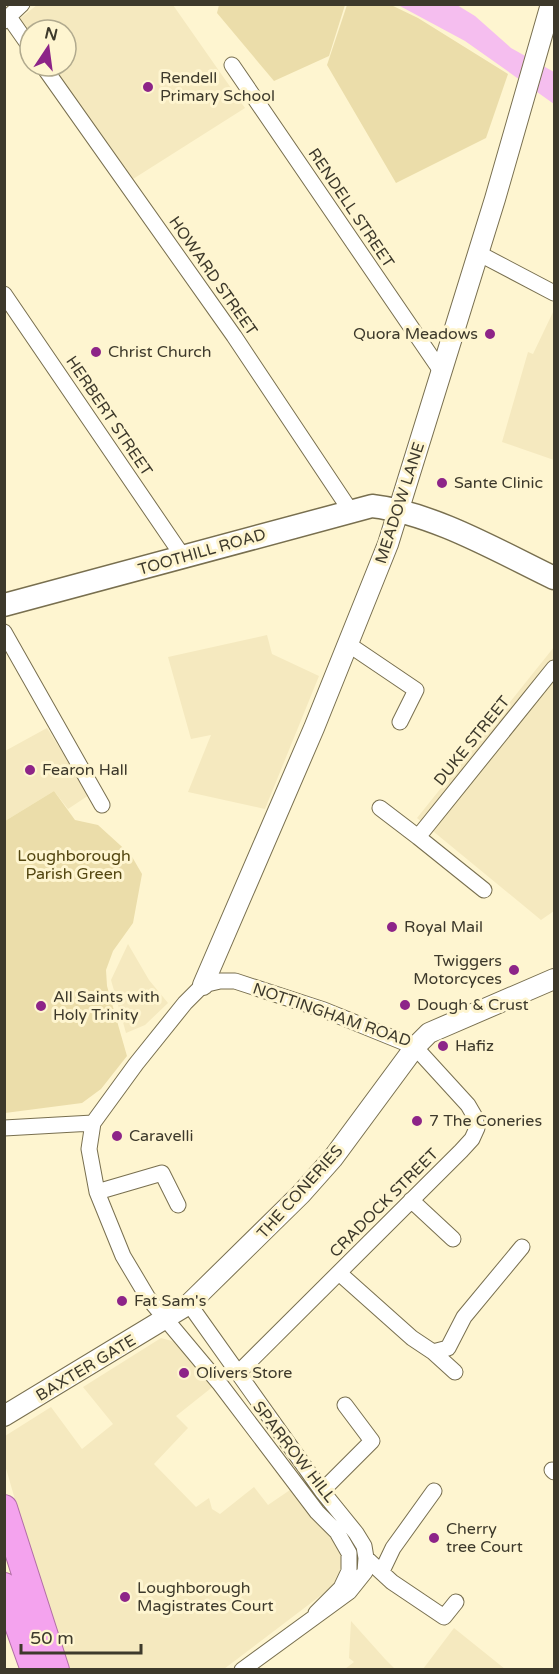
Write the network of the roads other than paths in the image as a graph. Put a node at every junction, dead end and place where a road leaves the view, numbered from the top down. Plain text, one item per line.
1 (22, 4) edge
2 (551, 4) edge
3 (7, 19) edge
4 (18, 32) edge
5 (232, 65) dead end
6 (51, 78) edge
7 (478, 253) junction
8 (555, 292) edge
9 (4, 294) edge
10 (441, 371) junction
11 (399, 509) junction
12 (350, 510) junction
13 (184, 558) junction
14 (555, 578) edge
15 (4, 605) edge
16 (4, 632) edge
17 (348, 644) junction
18 (555, 668) edge
19 (400, 722) dead end
20 (102, 805) dead end
21 (380, 808) dead end
22 (418, 837) junction
23 (484, 890) dead end
24 (555, 979) edge
25 (203, 985) junction
26 (415, 1047) junction
27 (93, 1124) junction
28 (4, 1128) edge
29 (97, 1192) junction
30 (411, 1200) junction
31 (178, 1205) dead end
32 (453, 1239) dead end
33 (522, 1247) dead end
34 (339, 1273) junction
35 (189, 1304) junction
36 (168, 1318) junction
37 (433, 1352) junction
38 (455, 1372) dead end
39 (238, 1373) junction
40 (345, 1404) dead end
41 (4, 1416) edge
42 (322, 1491) junction
43 (434, 1491) dead end
44 (4, 1508) edge
45 (366, 1558) junction
46 (382, 1571) junction
47 (4, 1586) edge
48 (456, 1602) dead end
49 (316, 1613) junction
50 (34, 1670) edge
51 (56, 1670) edge
52 (243, 1670) edge

1 - 3 street
2 - 7 street, MEADOW LANE
3 - 4 street
5 - 10 street, RENDELL STREET
6 - 12 street, HOWARD STREET
7 - 8 street
7 - 10 street, MEADOW LANE
9 - 13 street, HERBERT STREET
10 - 11 street, MEADOW LANE
11 - 12 main road, TOOTHILL ROAD
11 - 14 main road, TOOTHILL ROAD
11 - 17 street, MEADOW LANE
12 - 13 main road, TOOTHILL ROAD
13 - 15 main road, TOOTHILL ROAD
16 - 20 street
17 - 19 street
17 - 25 street, MEADOW LANE
18 - 22 street, DUKE STREET
21 - 22 street
22 - 23 street
24 - 26 street, NOTTINGHAM ROAD
25 - 26 street, NOTTINGHAM ROAD
25 - 27 street, SPARROW HILL
26 - 30 street, CRADOCK STREET
26 - 35 street, THE CONERIES
27 - 28 street
27 - 29 street, SPARROW HILL
29 - 31 street
29 - 36 street, SPARROW HILL
30 - 32 street
30 - 34 street, CRADOCK STREET
33 - 37 street
34 - 37 street
34 - 39 street, CRADOCK STREET
35 - 36 street, THE CONERIES
35 - 39 street, SPARROW HILL
36 - 41 street, BAXTER GATE
36 - 49 street, SPARROW HILL
37 - 38 street
39 - 42 street, SPARROW HILL
40 - 42 street
42 - 45 street, SPARROW HILL
43 - 46 street
44 - 51 highway
45 - 46 street
45 - 49 street
46 - 48 street
47 - 50 highway
49 - 52 street

